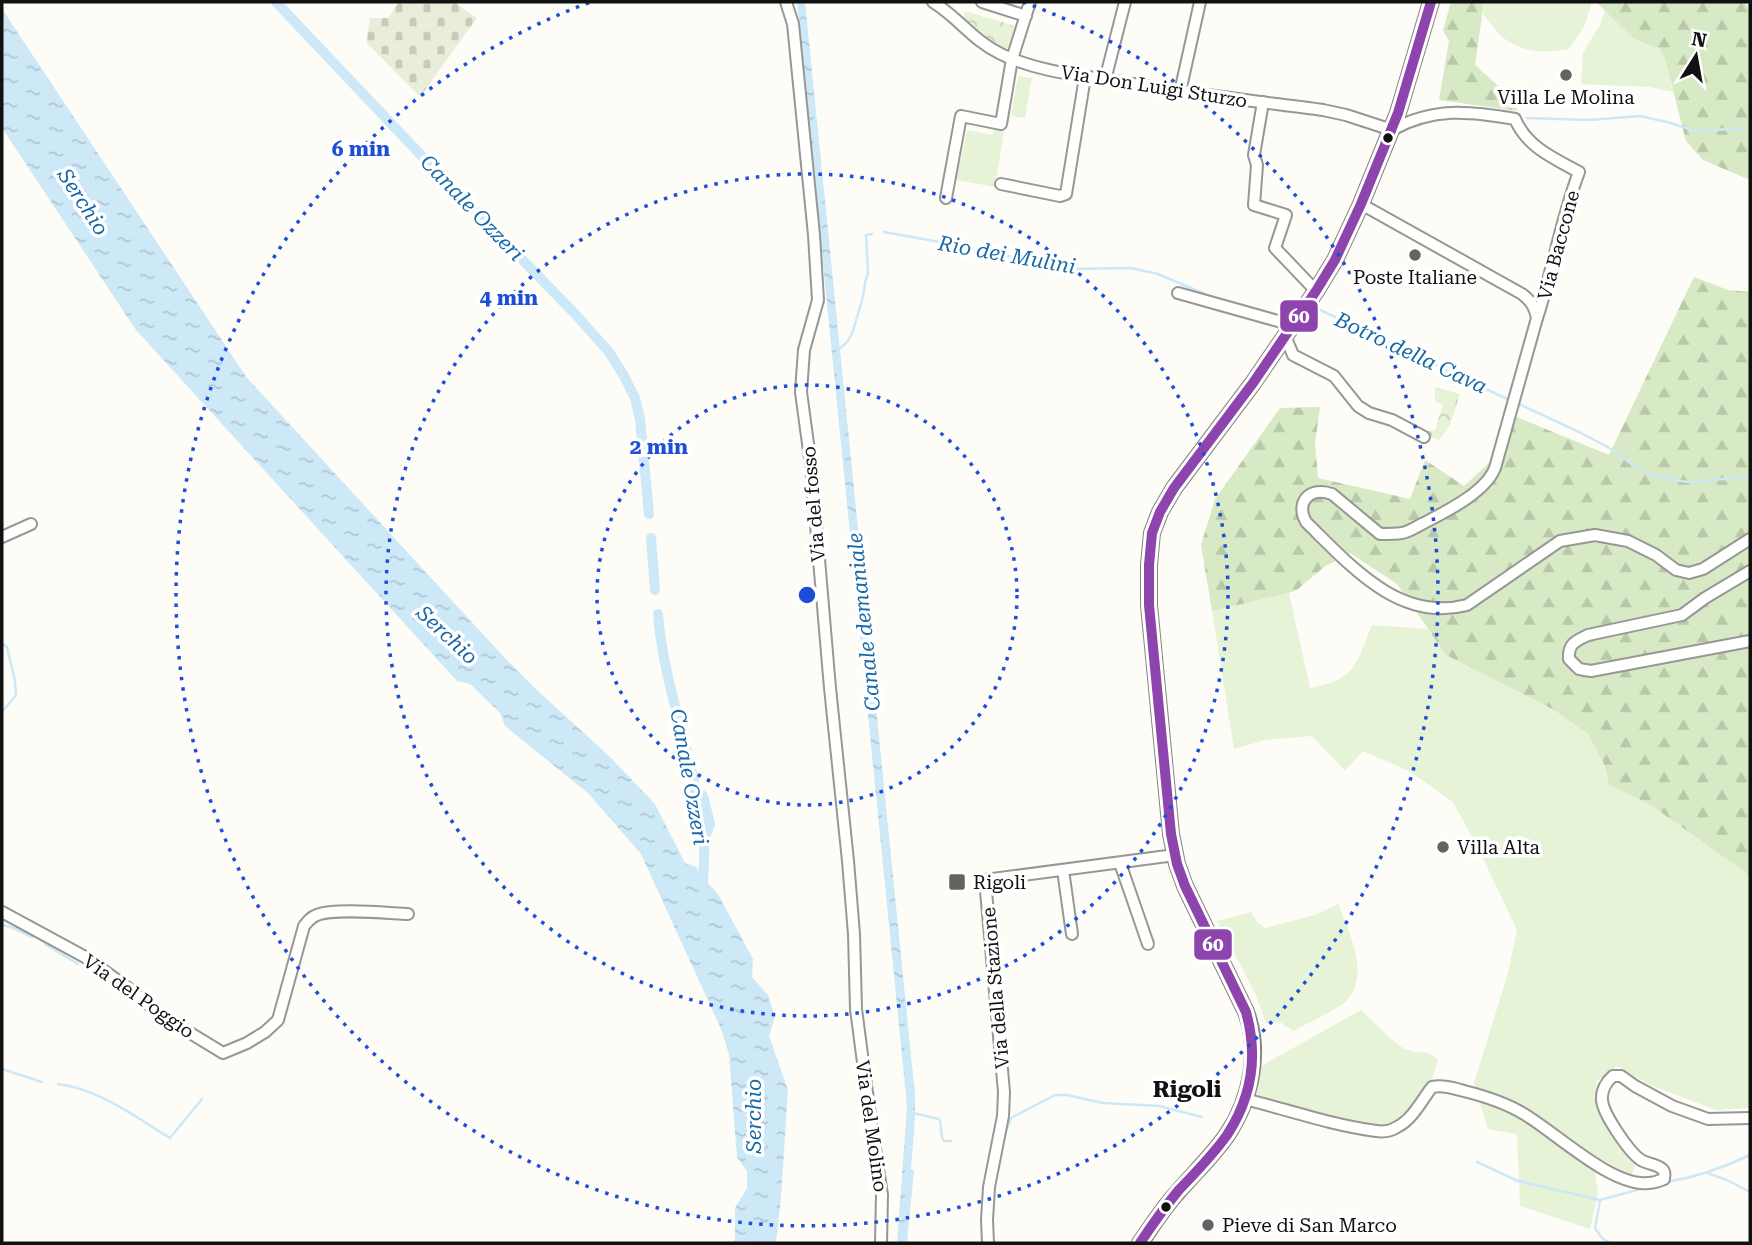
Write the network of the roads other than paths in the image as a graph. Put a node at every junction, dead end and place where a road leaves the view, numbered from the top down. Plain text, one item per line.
1 (786, 2) edge
2 (933, 2) edge
3 (982, 2) edge
4 (1030, 2) edge
5 (1125, 2) edge
6 (1200, 2) edge
7 (1431, 2) edge
8 (1026, 16) junction
9 (1012, 59) junction
10 (1085, 77) junction
11 (1105, 80) junction
12 (1180, 92) junction
13 (1263, 102) junction
14 (1392, 130) junction
15 (1001, 184) dead end
16 (946, 198) dead end
17 (1361, 205) junction
18 (1316, 291) junction
19 (1178, 293) dead end
20 (1537, 318) junction
21 (1289, 331) junction
22 (1424, 437) dead end
23 (31, 524) dead end
24 (2, 537) edge
25 (1750, 538) edge
26 (1750, 571) edge
27 (1750, 641) edge
28 (1175, 855) junction
29 (1120, 863) junction
30 (1063, 870) junction
31 (2, 912) edge
32 (408, 915) dead end
33 (1072, 934) dead end
34 (1148, 944) dead end
35 (856, 1009) joint
36 (1245, 1098) junction
37 (1750, 1118) edge
38 (881, 1243) edge
39 (988, 1243) edge
40 (1140, 1243) edge

1 - 35 street, Via del fosso
2 - 9 street, Via Don Luigi Sturzo
3 - 8 street
4 - 8 street
5 - 11 street
6 - 12 street
7 - 14 main road
8 - 9 street
9 - 10 street, Via Don Luigi Sturzo
9 - 16 street
10 - 11 street, Via Don Luigi Sturzo
10 - 15 street
11 - 12 street, Via Don Luigi Sturzo
12 - 13 street, Via Don Luigi Sturzo
13 - 14 street, Via Don Luigi Sturzo
13 - 18 street
14 - 17 main road
14 - 20 street, Via Baccone
17 - 18 main road
17 - 20 street
18 - 21 main road
19 - 21 street
20 - 25 street, Via Baccone
21 - 22 street
21 - 28 main road
23 - 24 street
26 - 27 street
28 - 29 street, Via della Stazione
28 - 36 main road
29 - 30 street, Via della Stazione
29 - 34 street
30 - 33 street
30 - 39 street, Via della Stazione
31 - 32 street, Via del Poggio
35 - 38 street, Via del Molino
36 - 37 street
36 - 40 main road

